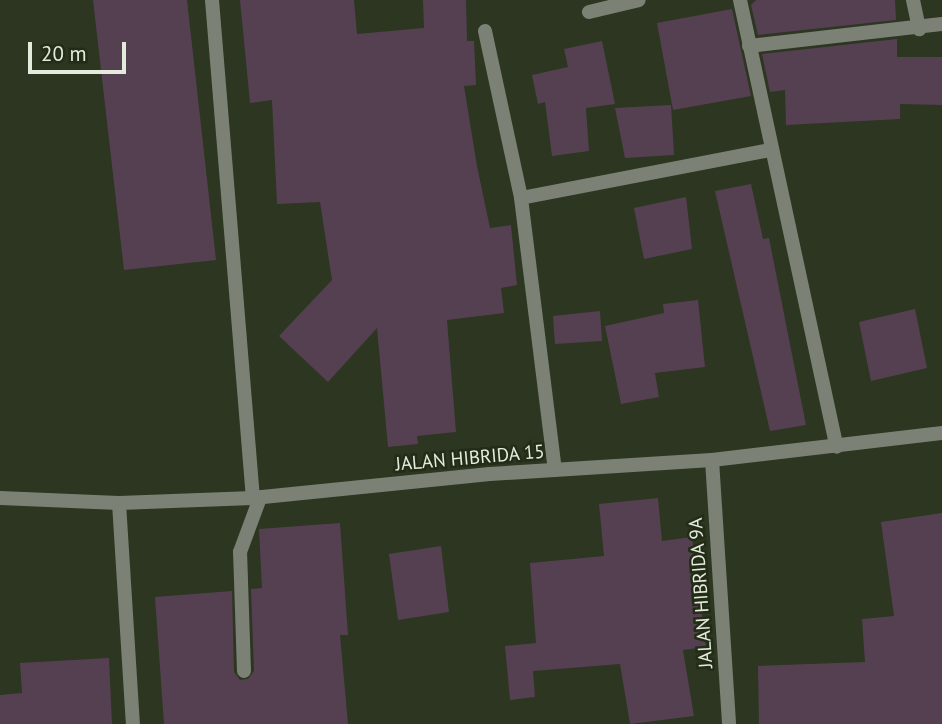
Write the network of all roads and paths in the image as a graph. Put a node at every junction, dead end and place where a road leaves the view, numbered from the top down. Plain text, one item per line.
1 (212, 0) edge
2 (639, 0) edge
3 (740, 0) edge
4 (913, 0) edge
5 (589, 12) dead end
6 (942, 24) edge
7 (919, 29) junction
8 (485, 31) dead end
9 (749, 46) junction
10 (770, 150) junction
11 (521, 198) junction
12 (942, 433) edge
13 (837, 447) junction
14 (712, 460) junction
15 (555, 470) junction
16 (0, 498) edge
17 (256, 498) junction
18 (119, 503) junction
19 (244, 671) dead end
20 (133, 724) edge
21 (729, 724) edge

1 - 17 street
2 - 5 street
3 - 9 street
4 - 7 street
6 - 7 street
7 - 9 street
8 - 11 street
9 - 10 street
10 - 11 street
10 - 13 street
11 - 15 street
12 - 13 street, JALAN HIBRIDA 15
13 - 14 street, JALAN HIBRIDA 15
14 - 15 street, JALAN HIBRIDA 15
14 - 21 street, JALAN HIBRIDA 9A
15 - 17 street, JALAN HIBRIDA 15
16 - 18 street, JALAN HIBRIDA 15
17 - 18 street, JALAN HIBRIDA 15
17 - 19 street
18 - 20 street

